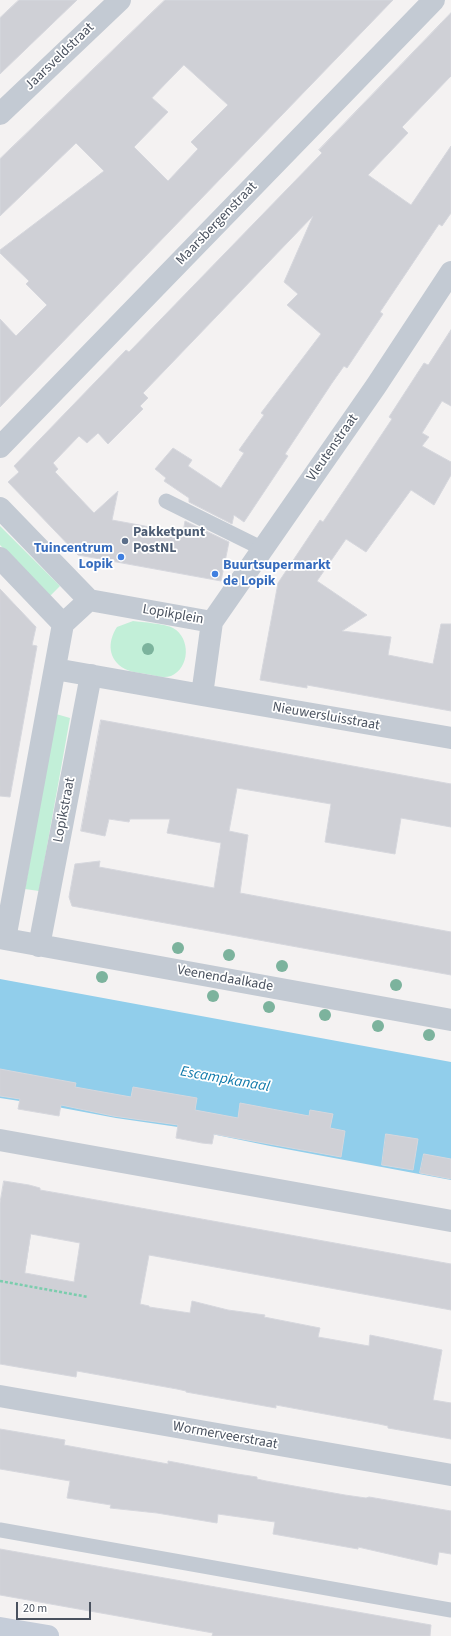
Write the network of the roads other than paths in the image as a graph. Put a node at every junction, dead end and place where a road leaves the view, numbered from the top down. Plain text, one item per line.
1 (120, 0) edge
2 (434, 0) edge
3 (0, 114) edge
4 (451, 272) edge
5 (0, 447) edge
6 (166, 502) dead end
7 (0, 508) edge
8 (263, 549) junction
9 (0, 558) edge
10 (89, 600) junction
11 (212, 622) junction
12 (63, 624) junction
13 (55, 669) junction
14 (91, 676) junction
15 (202, 695) junction
16 (451, 738) edge
17 (2, 938) edge
18 (39, 946) junction
19 (451, 1020) edge
20 (0, 1140) edge
21 (451, 1221) edge
22 (0, 1396) edge
23 (451, 1475) edge
24 (0, 1530) edge
25 (451, 1610) edge
26 (0, 1628) edge
27 (48, 1636) edge

1 - 3 street, Jaarsveldstraat
2 - 5 street, Maarsbergenstraat
4 - 8 street, Vleutenstraat
6 - 8 lane
7 - 10 street
8 - 11 street, Vleutenstraat
9 - 12 street
10 - 11 street, Lopikplein
10 - 12 street
11 - 15 street, Lopikplein
12 - 13 street
13 - 14 street
13 - 17 street
14 - 15 street
14 - 18 street, Lopikstraat
15 - 16 street, Nieuwersluisstraat
17 - 18 street, Veenendaalkade
18 - 19 street, Veenendaalkade
20 - 21 street
22 - 23 street, Wormerveerstraat
24 - 25 lane
26 - 27 street

